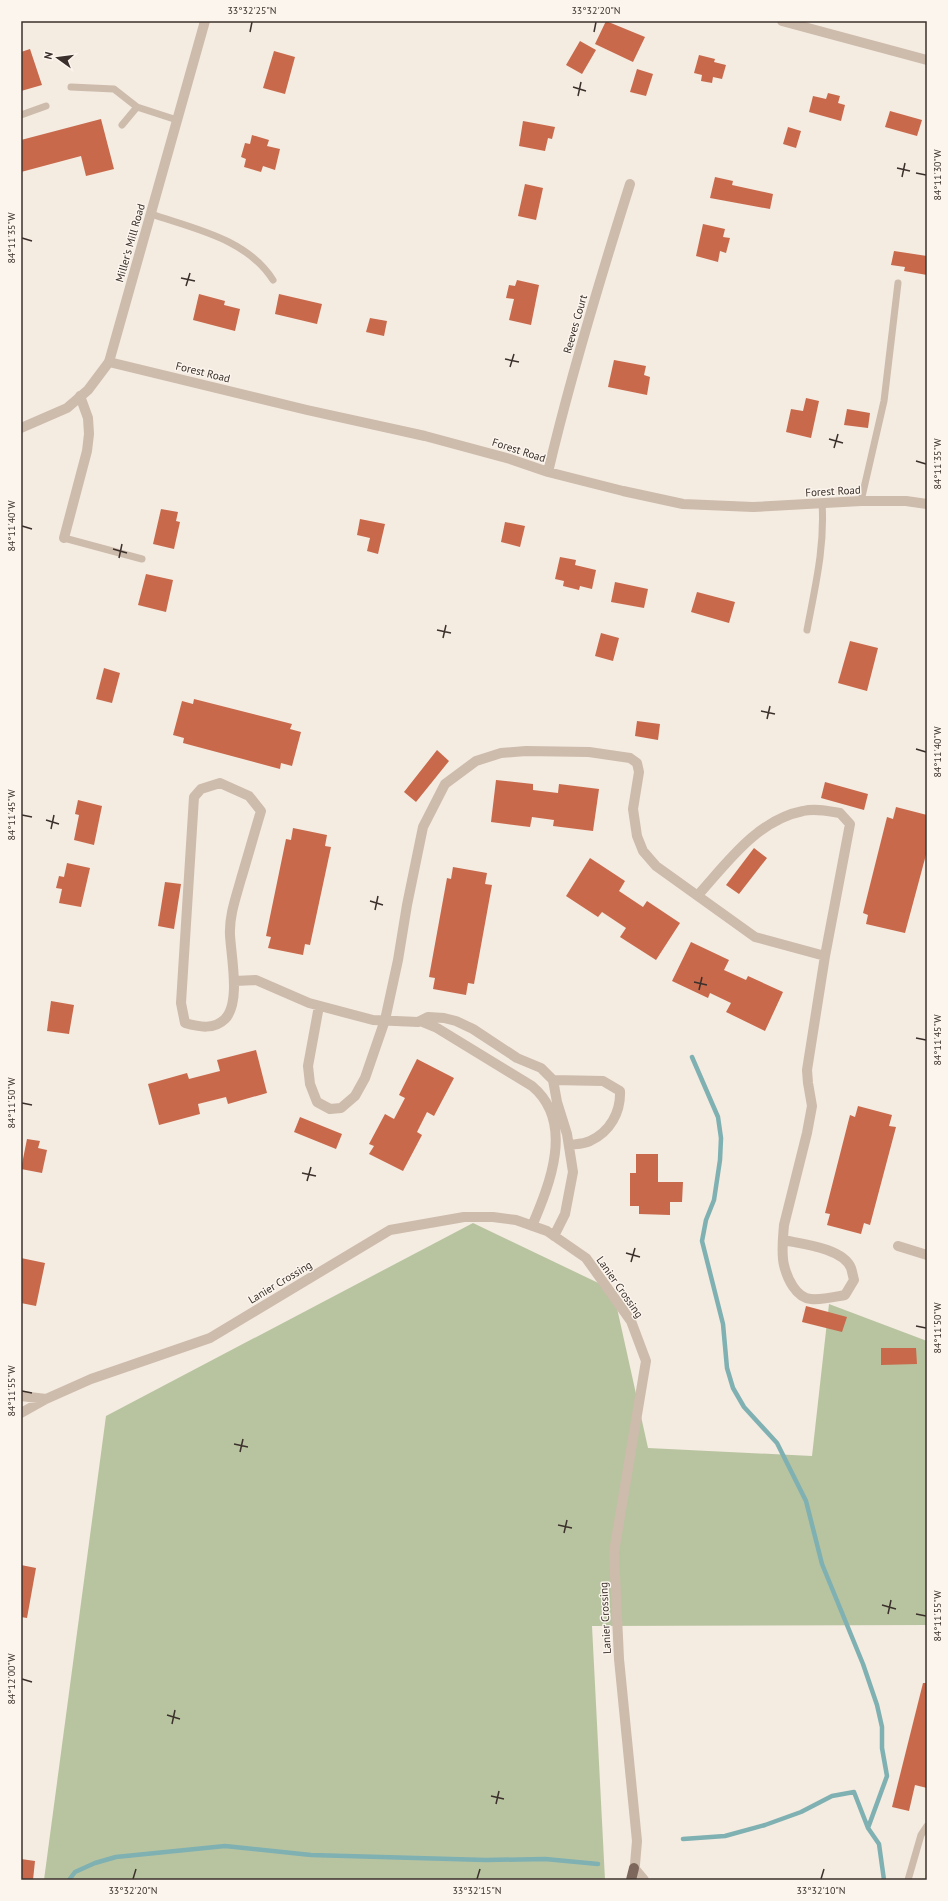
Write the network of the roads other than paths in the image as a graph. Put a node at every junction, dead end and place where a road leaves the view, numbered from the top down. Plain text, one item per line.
1 (205, 21) edge
2 (782, 21) edge
3 (927, 60) edge
4 (71, 86) dead end
5 (46, 106) dead end
6 (137, 107) junction
7 (21, 115) edge
8 (177, 120) junction
9 (122, 125) dead end
10 (630, 184) dead end
11 (151, 214) junction
12 (273, 280) dead end
13 (898, 283) dead end
14 (109, 362) junction
15 (80, 396) junction
16 (21, 428) edge
17 (548, 472) junction
18 (861, 501) junction
19 (822, 503) junction
20 (927, 504) edge
21 (64, 538) joint
22 (142, 559) dead end
23 (807, 630) dead end
24 (698, 895) junction
25 (824, 956) junction
26 (235, 981) junction
27 (319, 1006) junction
28 (385, 1020) junction
29 (420, 1021) junction
30 (553, 1080) junction
31 (569, 1145) junction
32 (532, 1226) junction
33 (554, 1236) junction
34 (783, 1240) junction
35 (898, 1246) dead end
36 (927, 1254) edge
37 (21, 1396) edge
38 (46, 1399) junction
39 (21, 1413) edge
40 (927, 1826) edge
41 (634, 1868) junction
42 (633, 1880) edge
43 (644, 1880) edge
44 (908, 1880) edge

1 - 8 street, Miller's Mill Road
2 - 3 street
4 - 6 lane
5 - 7 lane
6 - 8 lane
6 - 9 lane
8 - 11 street, Miller's Mill Road
10 - 17 street, Reeves Court
11 - 12 lane
11 - 14 street, Miller's Mill Road
13 - 18 lane
14 - 15 street, Miller's Mill Road
14 - 17 street, Forest Road
15 - 16 street, Miller's Mill Road
15 - 21 street
17 - 19 street, Forest Road
18 - 19 street, Forest Road
18 - 20 street, Forest Road
19 - 23 lane
21 - 22 lane
24 - 25 street
24 - 25 street
24 - 28 street
25 - 34 street
26 - 26 street
26 - 27 street
27 - 28 street
27 - 28 street
28 - 29 street
29 - 30 street
29 - 32 street
30 - 31 street
30 - 31 street
31 - 33 street
32 - 33 street, Lanier Crossing
32 - 38 street, Lanier Crossing
33 - 41 street, Lanier Crossing
34 - 34 street
35 - 36 street
37 - 38 street
38 - 39 street, Lanier Crossing
40 - 44 lane
41 - 42 main road
41 - 43 street

